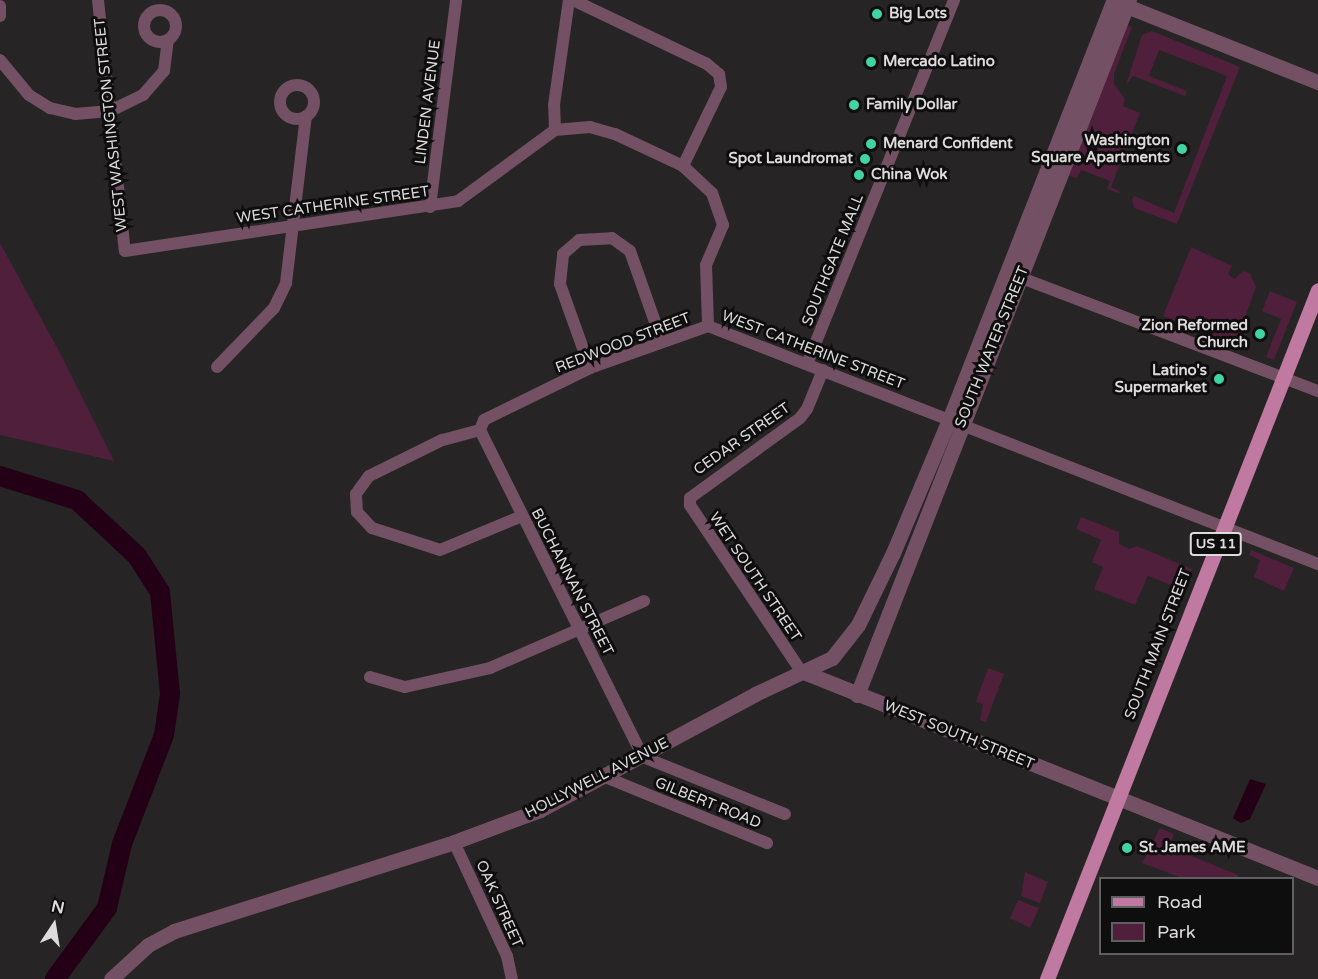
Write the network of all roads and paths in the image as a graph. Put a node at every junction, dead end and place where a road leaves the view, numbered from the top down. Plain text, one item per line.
1 (98, 0) edge
2 (456, 0) edge
3 (571, 0) edge
4 (954, 0) edge
5 (1120, 2) edge
6 (0, 6) edge
7 (0, 16) edge
8 (168, 40) dead end
9 (0, 60) edge
10 (1318, 82) edge
11 (110, 111) junction
12 (306, 116) dead end
13 (555, 130) junction
14 (683, 166) junction
15 (430, 207) junction
16 (292, 227) junction
17 (125, 250) joint
18 (1014, 275) junction
19 (1318, 290) edge
20 (708, 326) junction
21 (662, 342) junction
22 (807, 364) junction
23 (217, 367) dead end
24 (590, 368) junction
25 (823, 370) junction
26 (1283, 378) junction
27 (1318, 392) edge
28 (955, 422) junction
29 (482, 425) junction
30 (690, 498) joint
31 (522, 516) junction
32 (1224, 525) junction
33 (1318, 564) edge
34 (644, 601) dead end
35 (579, 631) junction
36 (801, 671) junction
37 (370, 677) dead end
38 (857, 694) junction
39 (643, 757) junction
40 (605, 777) junction
41 (1117, 798) junction
42 (785, 814) dead end
43 (454, 842) junction
44 (767, 843) dead end
45 (1318, 878) edge
46 (111, 979) edge
47 (512, 979) edge
48 (1047, 979) edge

1 - 11 street, WEST WASHINGTON STREET
2 - 15 street, LINDEN AVENUE
3 - 13 street
3 - 14 street
4 - 22 street, SOUTHGATE MALL
5 - 10 street
5 - 18 street, SOUTH WATER STREET
6 - 7 street
8 - 11 street
9 - 11 street
11 - 17 street, WEST WASHINGTON STREET
12 - 16 street
13 - 14 street, WEST CATHERINE STREET
13 - 15 street, WEST CATHERINE STREET
14 - 20 street, WEST CATHERINE STREET
15 - 16 street, WEST CATHERINE STREET
16 - 17 street, WEST CATHERINE STREET
16 - 23 street
18 - 26 street
18 - 28 street, SOUTH WATER STREET
19 - 26 main road, SOUTH MAIN STREET / US 11
20 - 21 street, REDWOOD STREET
20 - 22 street, WEST CATHERINE STREET
21 - 24 street, REDWOOD STREET
21 - 24 street
22 - 25 street, WEST CATHERINE STREET
24 - 29 street, REDWOOD STREET
25 - 28 street, WEST CATHERINE STREET
25 - 30 street, CEDAR STREET
26 - 27 street
26 - 32 main road, SOUTH MAIN STREET / US 11
28 - 32 street, WEST CATHERINE STREET
28 - 36 street, HOLLYWELL AVENUE
28 - 38 street, SOUTH WATER STREET
29 - 31 street, BUCHANNAN STREET
29 - 31 street, REDWOOD STREET
30 - 36 street, WET SOUTH STREET
31 - 35 street, BUCHANNAN STREET
32 - 33 street, WEST CATHERINE STREET
32 - 41 main road, SOUTH MAIN STREET / US 11
34 - 35 street
35 - 37 street
35 - 39 street, BUCHANNAN STREET
36 - 38 street, WEST SOUTH STREET
36 - 39 street, HOLLYWELL AVENUE
38 - 41 street, WEST SOUTH STREET
39 - 40 street, HOLLYWELL AVENUE
39 - 42 street
40 - 43 street, HOLLYWELL AVENUE
40 - 44 street, GILBERT ROAD
41 - 45 street, WEST SOUTH STREET
41 - 48 main road, SOUTH MAIN STREET / US 11
43 - 46 street, HOLLYWELL AVENUE
43 - 47 street, OAK STREET

